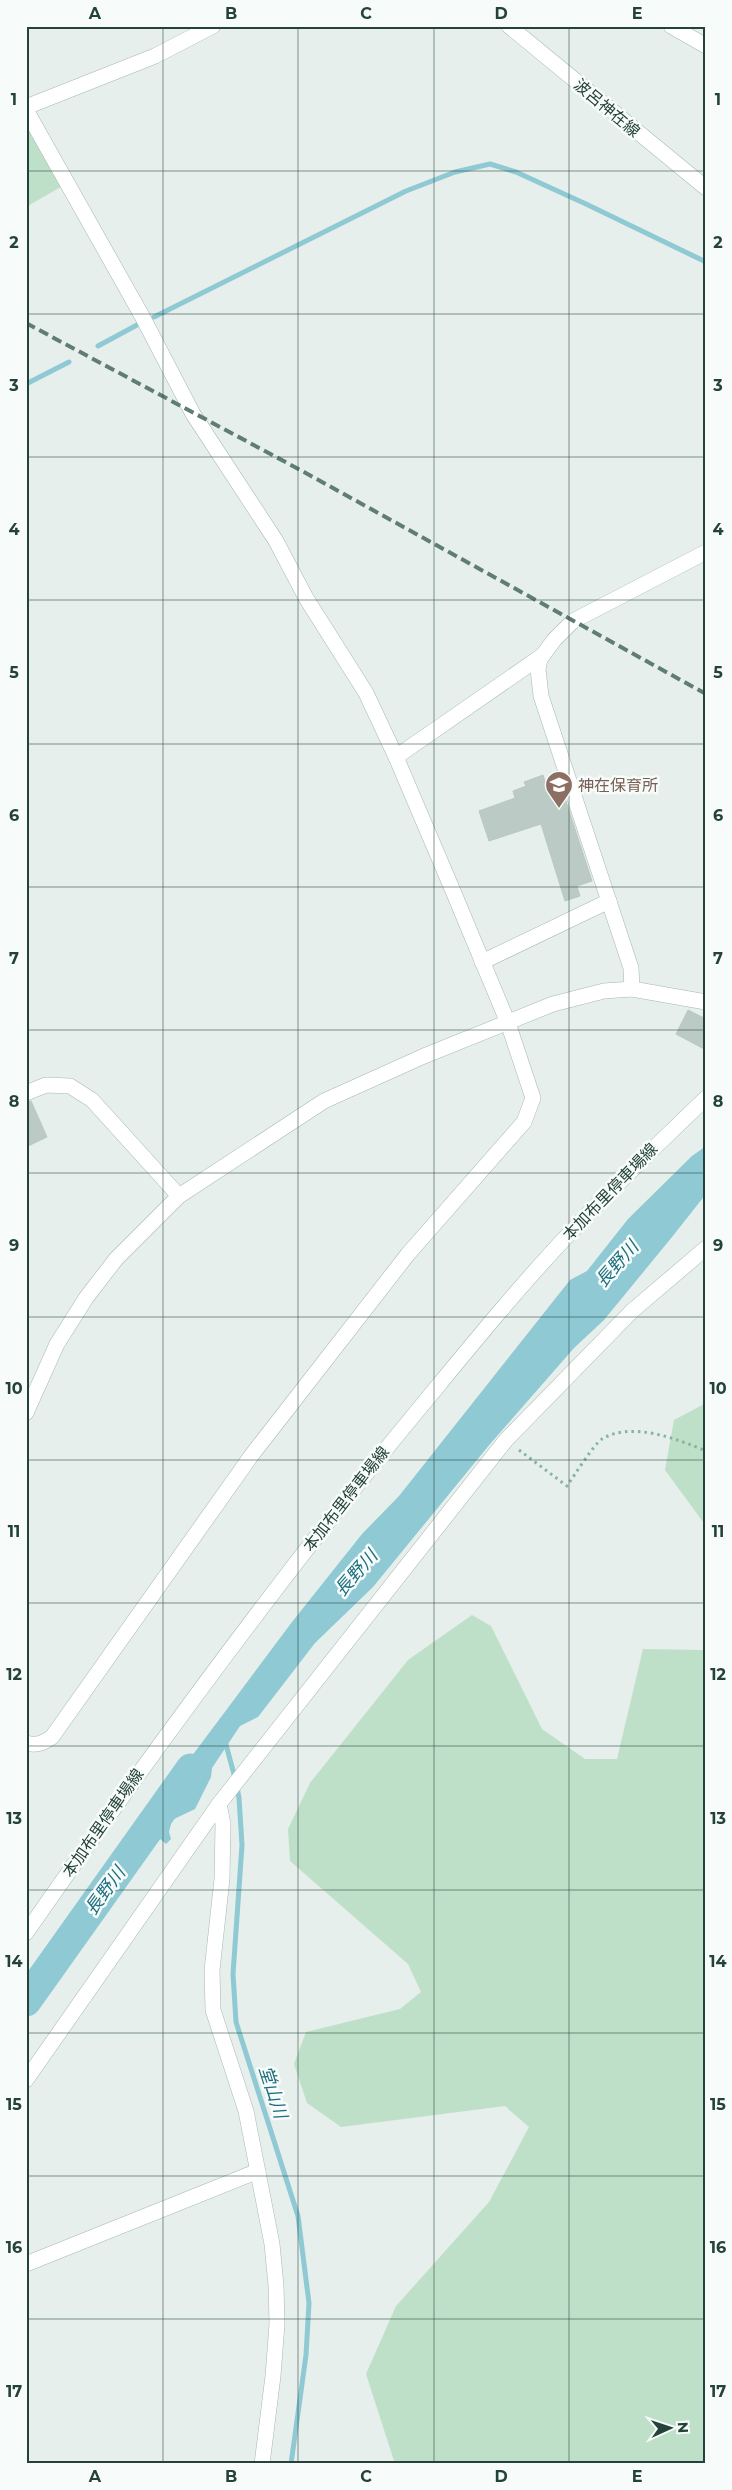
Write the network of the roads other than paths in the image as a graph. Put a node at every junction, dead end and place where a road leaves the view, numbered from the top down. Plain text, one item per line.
1 (213, 26) edge
2 (510, 26) edge
3 (670, 26) edge
4 (706, 46) edge
5 (26, 109) edge
6 (706, 188) edge
7 (706, 552) edge
8 (544, 654) junction
9 (396, 757) junction
10 (609, 900) junction
11 (482, 962) junction
12 (632, 989) junction
13 (706, 1002) edge
14 (508, 1023) junction
15 (26, 1093) edge
16 (706, 1098) edge
17 (179, 1196) junction
18 (706, 1248) edge
19 (26, 1413) edge
20 (26, 1743) edge
21 (219, 1804) junction
22 (26, 1933) edge
23 (26, 2080) edge
24 (258, 2171) junction
25 (26, 2264) edge
26 (262, 2464) edge

1 - 5 street
2 - 6 street, 波呂神在線
3 - 4 street
5 - 9 street
7 - 8 street
8 - 9 street
8 - 10 street
9 - 11 street
10 - 11 street
10 - 12 street
11 - 14 street
12 - 13 street
12 - 14 street
14 - 17 street
14 - 20 street
15 - 17 street
16 - 22 street, 本加布里停車場線
17 - 19 street
18 - 21 street
21 - 23 street
21 - 24 street
24 - 25 street
24 - 26 street

